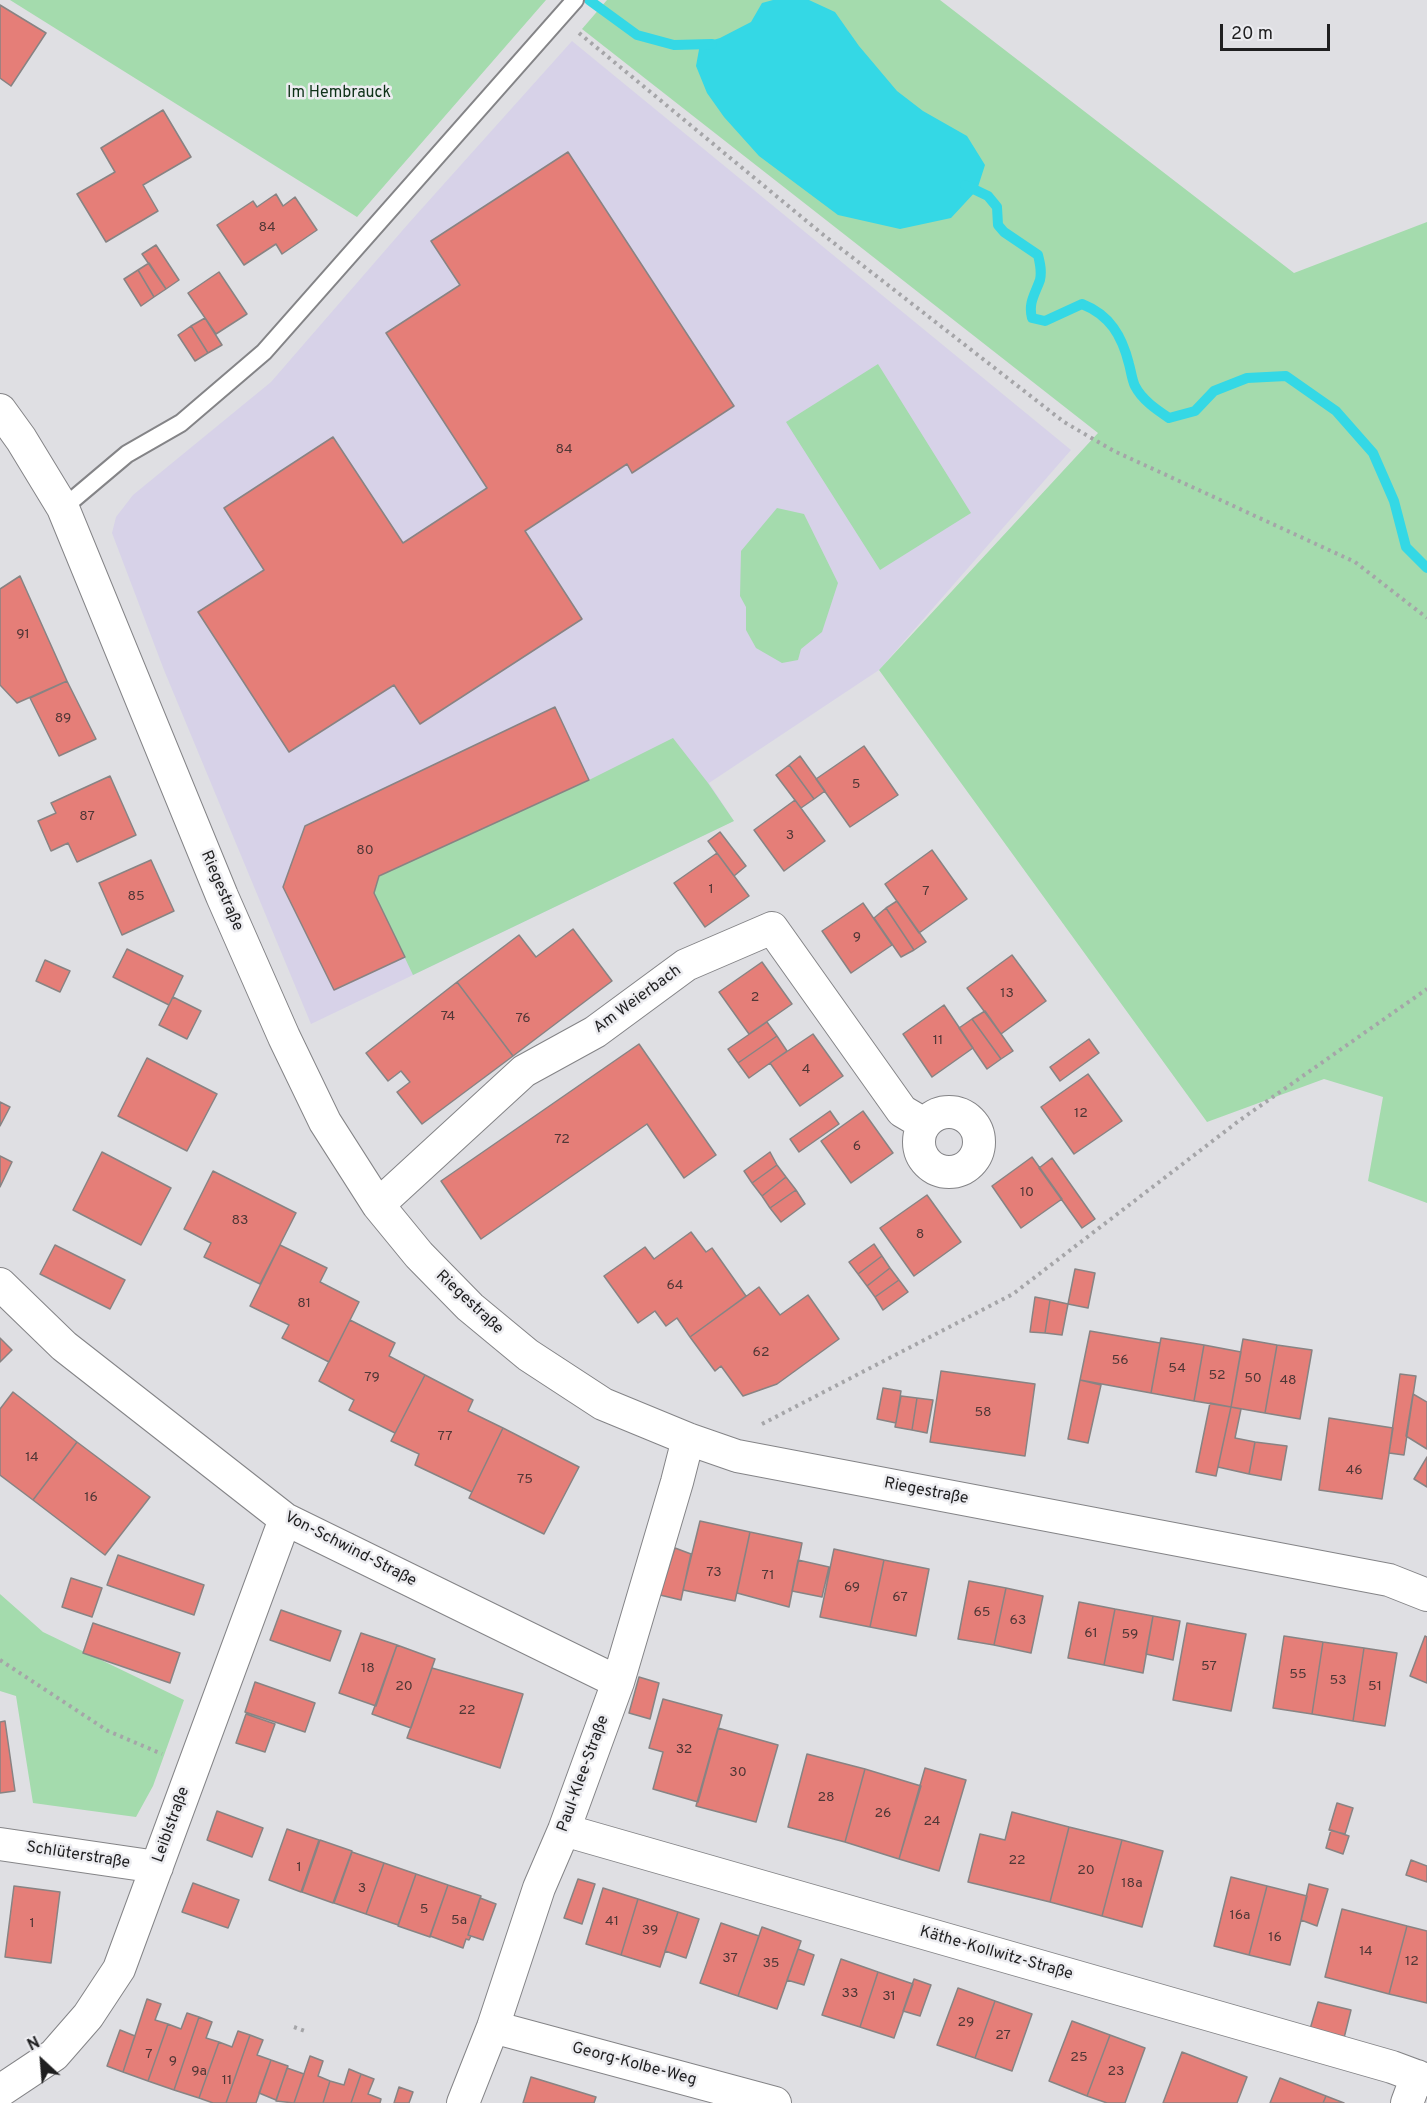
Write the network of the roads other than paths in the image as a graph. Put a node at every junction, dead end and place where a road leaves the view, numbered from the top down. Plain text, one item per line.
1 (568, 8) edge
2 (0, 410) edge
3 (63, 508) junction
4 (924, 1125) dead end
5 (378, 1205) junction
6 (0, 1284) edge
7 (688, 1439) junction
8 (285, 1519) junction
9 (1427, 1595) edge
10 (618, 1682) junction
11 (564, 1830) junction
12 (0, 1844) edge
13 (157, 1867) junction
14 (493, 2027) junction
15 (1417, 2086) edge
16 (0, 2091) edge
17 (463, 2103) edge
18 (774, 2103) edge

1 - 3 lane
2 - 3 street, Riegestraße
3 - 5 street, Riegestraße
4 - 5 street, Am Weierbach
5 - 7 street, Riegestraße
6 - 8 street, Von-Schwind-Straße
7 - 9 street, Riegestraße
7 - 10 street, Paul-Klee-Straße
8 - 10 street, Von-Schwind-Straße
8 - 13 street, Leiblstraße
10 - 11 street, Paul-Klee-Straße
11 - 14 street, Paul-Klee-Straße
11 - 15 street, Käthe-Kollwitz-Straße
12 - 13 street, Schlüterstraße
13 - 16 street, Leiblstraße
14 - 17 street, Paul-Klee-Straße
14 - 18 street, Georg-Kolbe-Weg

